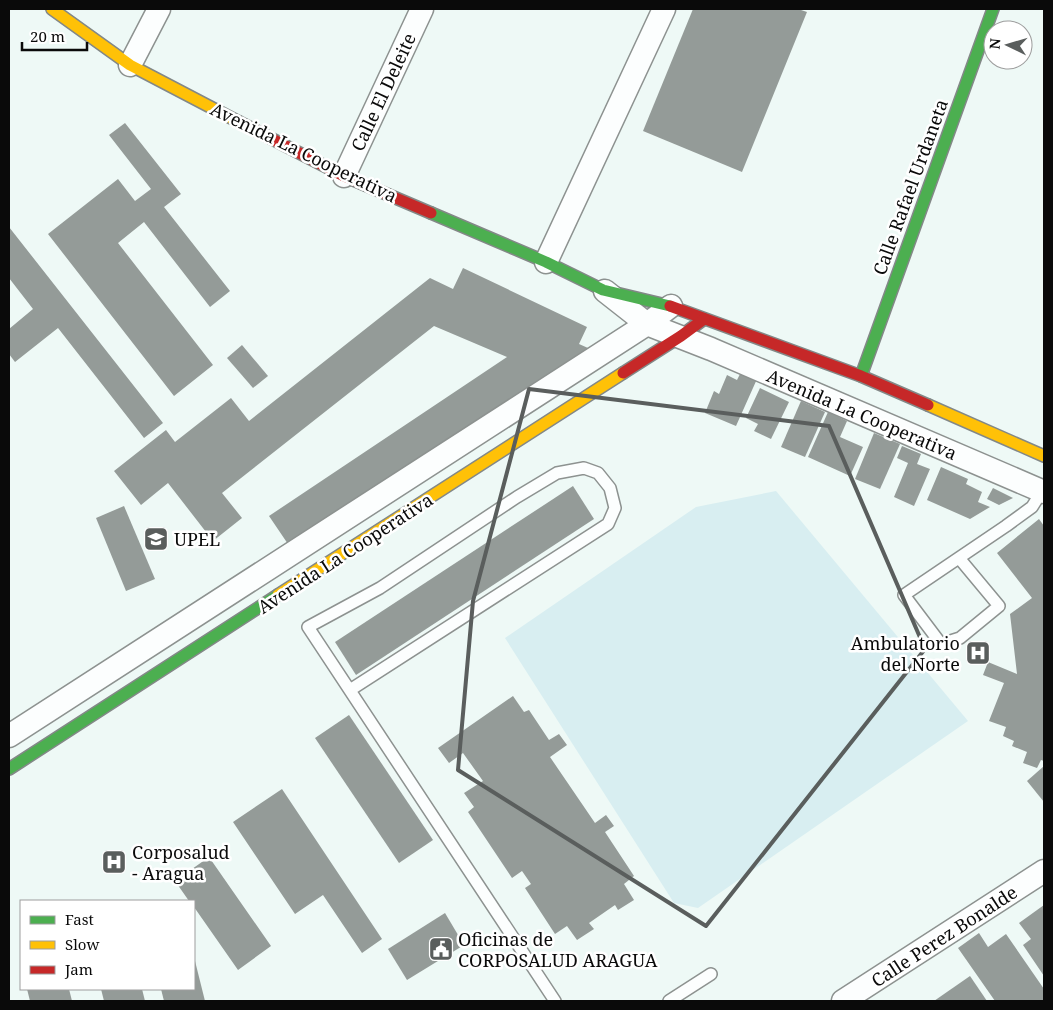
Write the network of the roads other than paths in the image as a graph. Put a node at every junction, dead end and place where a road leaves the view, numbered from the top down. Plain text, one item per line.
1 (52, 9) edge
2 (160, 9) edge
3 (422, 9) edge
4 (664, 9) edge
5 (993, 9) edge
6 (130, 65) junction
7 (344, 176) junction
8 (546, 262) junction
9 (603, 290) junction
10 (671, 306) junction
11 (704, 319) junction
12 (647, 324) junction
13 (680, 336) junction
14 (861, 376) junction
15 (1044, 456) edge
16 (1043, 491) edge
17 (959, 558) junction
18 (350, 690) junction
19 (9, 736) edge
20 (9, 769) edge
21 (1044, 872) edge
22 (711, 974) dead end
23 (555, 1001) edge
24 (668, 1001) edge
25 (843, 1001) edge

1 - 6 street, Avenida La Cooperativa
2 - 6 street
3 - 7 street, Calle El Deleite
4 - 8 street
5 - 14 street, Calle Rafael Urdaneta
6 - 7 street, Avenida La Cooperativa
7 - 8 street, Avenida La Cooperativa
8 - 9 street, Avenida La Cooperativa
9 - 10 street, Avenida La Cooperativa
9 - 12 street
10 - 11 street, Avenida La Cooperativa
10 - 12 street
11 - 13 street, Avenida La Cooperativa
11 - 14 street, Avenida La Cooperativa
12 - 13 street, Avenida La Cooperativa
12 - 19 street, Avenida La Cooperativa
13 - 16 street, Avenida La Cooperativa
13 - 20 street, Avenida La Cooperativa
14 - 15 street, Avenida La Cooperativa
16 - 17 lane
17 - 17 lane
18 - 18 lane
18 - 23 lane
21 - 25 street, Calle Perez Bonalde
22 - 24 lane

